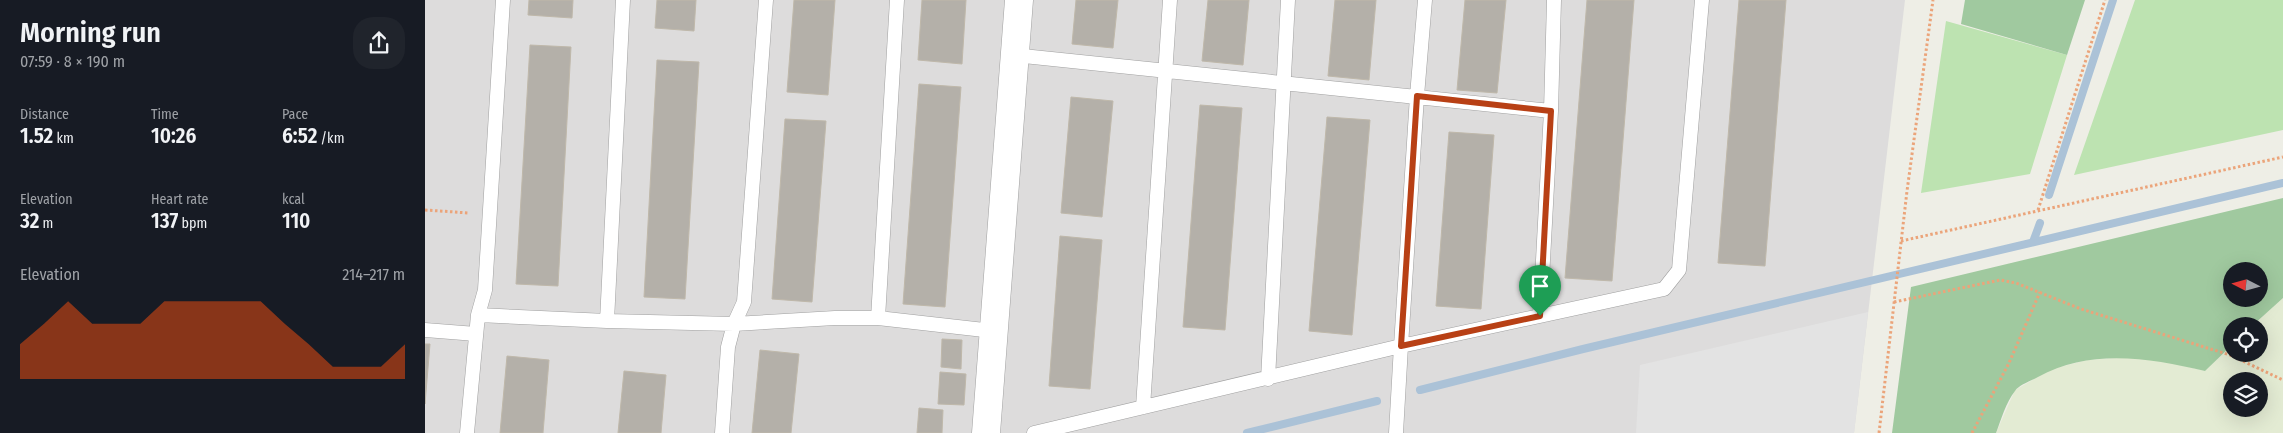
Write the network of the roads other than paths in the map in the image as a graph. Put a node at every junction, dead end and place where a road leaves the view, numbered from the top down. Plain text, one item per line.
1 (503, 0) edge
2 (623, 0) edge
3 (766, 0) edge
4 (897, 0) edge
5 (1019, 0) edge
6 (1170, 0) edge
7 (1288, 0) edge
8 (1425, 0) edge
9 (1554, 0) edge
10 (1702, 0) edge
11 (1014, 54) junction
12 (1165, 70) junction
13 (1283, 82) junction
14 (1417, 96) junction
15 (1551, 111) junction
16 (477, 315) junction
17 (1540, 316) junction
18 (877, 318) junction
19 (607, 321) junction
20 (734, 324) junction
21 (425, 330) edge
22 (993, 330) junction
23 (476, 334) junction
24 (1401, 346) junction
25 (1268, 379) junction
26 (1143, 407) junction
27 (467, 433) edge
28 (722, 433) edge
29 (986, 433) edge
30 (1034, 433) edge
31 (1396, 433) edge

1 - 16 lane
2 - 19 lane
3 - 20 lane
4 - 18 lane
5 - 11 street
6 - 12 lane
7 - 13 lane
8 - 14 lane
9 - 15 lane
10 - 17 lane
11 - 12 lane
11 - 22 street
12 - 13 lane
12 - 26 lane
13 - 14 lane
13 - 25 lane
14 - 15 lane
14 - 24 lane
15 - 17 lane
16 - 19 lane
16 - 23 lane
17 - 24 lane
18 - 20 lane
18 - 22 lane
19 - 20 lane
20 - 28 lane
21 - 23 lane
22 - 29 street
23 - 27 lane
24 - 25 lane
24 - 31 lane
25 - 26 lane
26 - 30 lane

